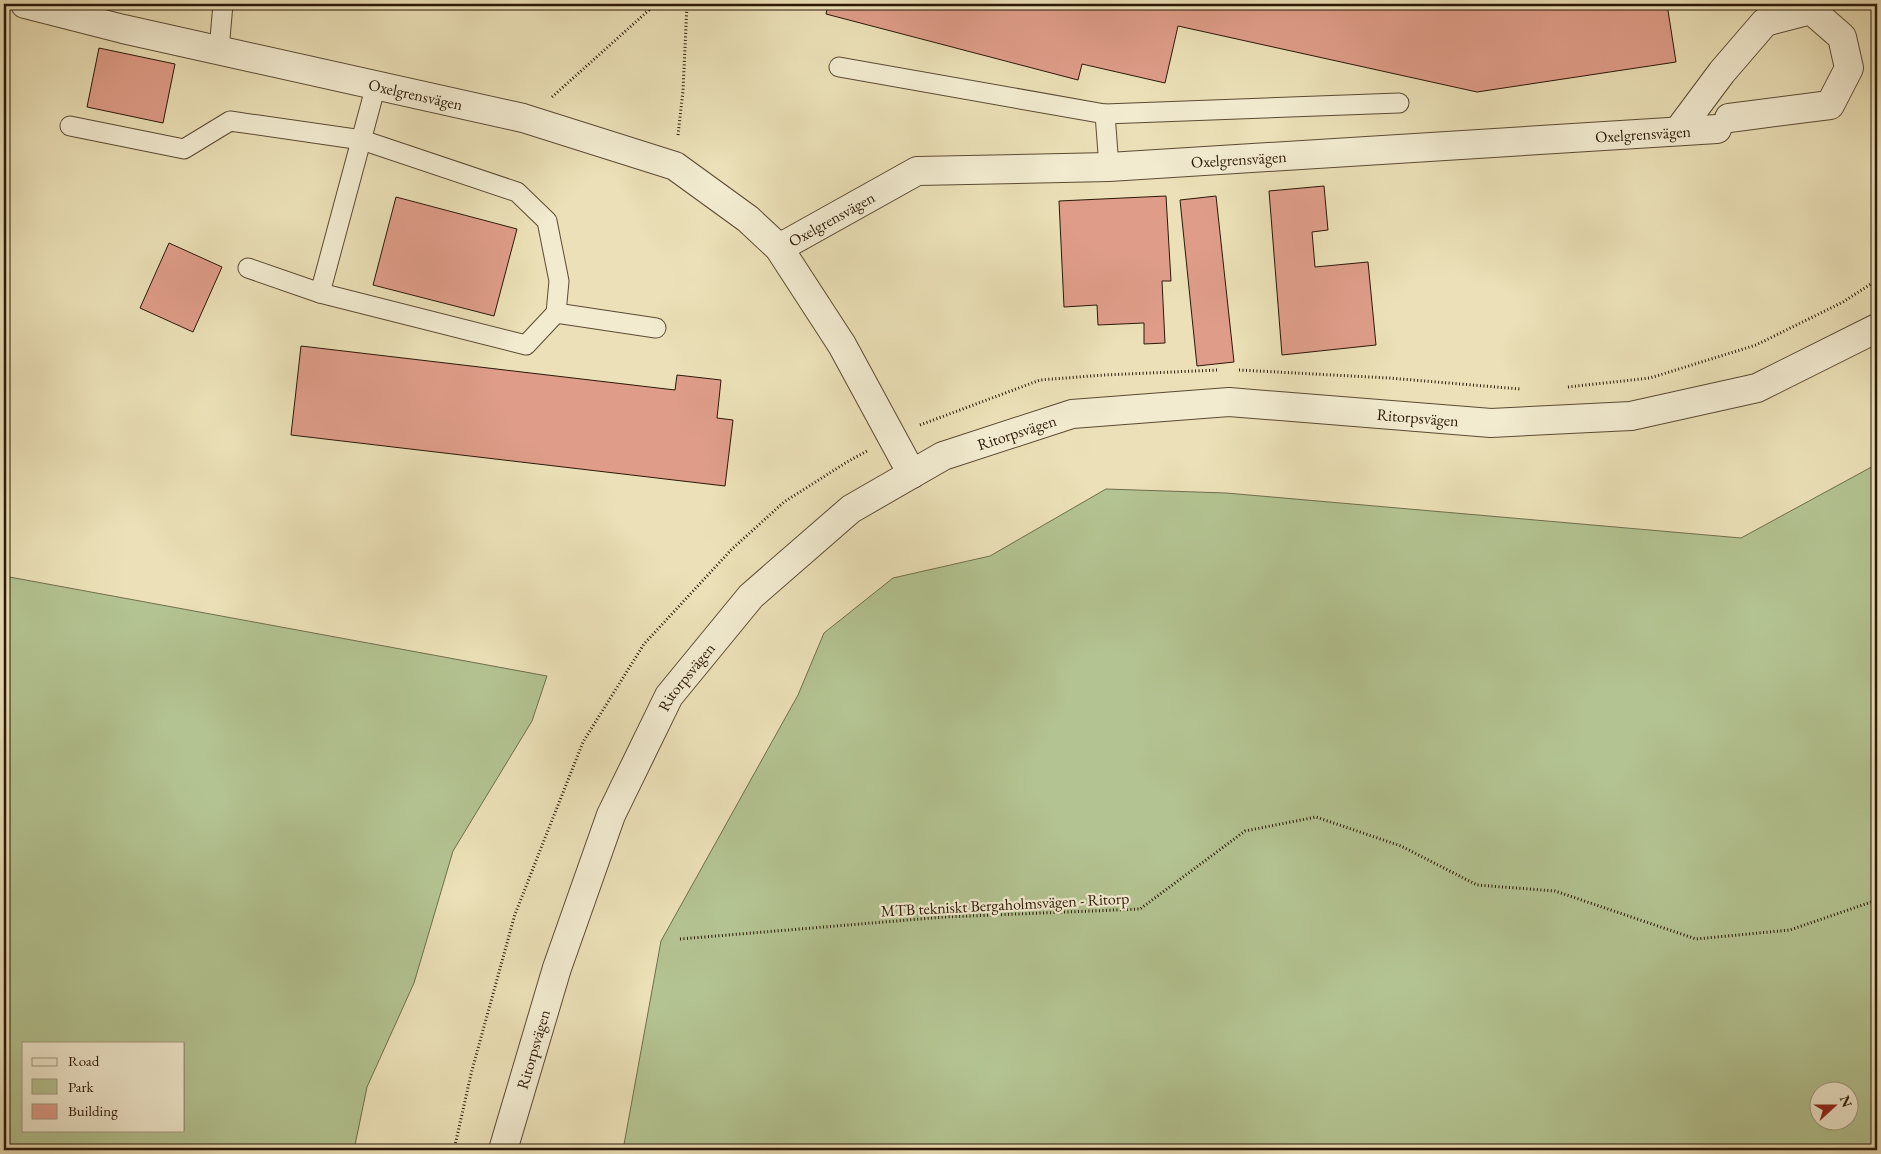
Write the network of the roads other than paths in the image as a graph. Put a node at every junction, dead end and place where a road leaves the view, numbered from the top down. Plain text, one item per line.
1 (25, 4) edge
2 (224, 4) edge
3 (219, 50) junction
4 (839, 67) dead end
5 (376, 85) junction
6 (1400, 103) dead end
7 (1105, 114) junction
8 (70, 126) dead end
9 (1678, 131) junction
10 (362, 140) junction
11 (1110, 167) junction
12 (779, 248) junction
13 (248, 268) dead end
14 (320, 293) junction
15 (556, 313) junction
16 (656, 328) dead end
17 (1877, 328) edge
18 (912, 474) junction
19 (515, 1103) junction
20 (503, 1150) edge
21 (518, 1150) edge

1 - 3 street, Oxelgrensvägen
2 - 3 lane
3 - 5 street, Oxelgrensvägen
4 - 7 lane
5 - 10 lane
5 - 12 street, Oxelgrensvägen
6 - 7 lane
7 - 11 lane
8 - 10 lane
9 - 9 street, Oxelgrensvägen
9 - 11 street, Oxelgrensvägen
10 - 14 lane
10 - 15 lane
11 - 12 street, Oxelgrensvägen
12 - 18 street, Oxelgrensvägen
13 - 14 lane
14 - 15 lane
15 - 16 lane
17 - 18 street, Ritorpsvägen
18 - 19 street, Ritorpsvägen
19 - 20 street, Ritorpsvägen
19 - 21 street, Ritorpsvägen

